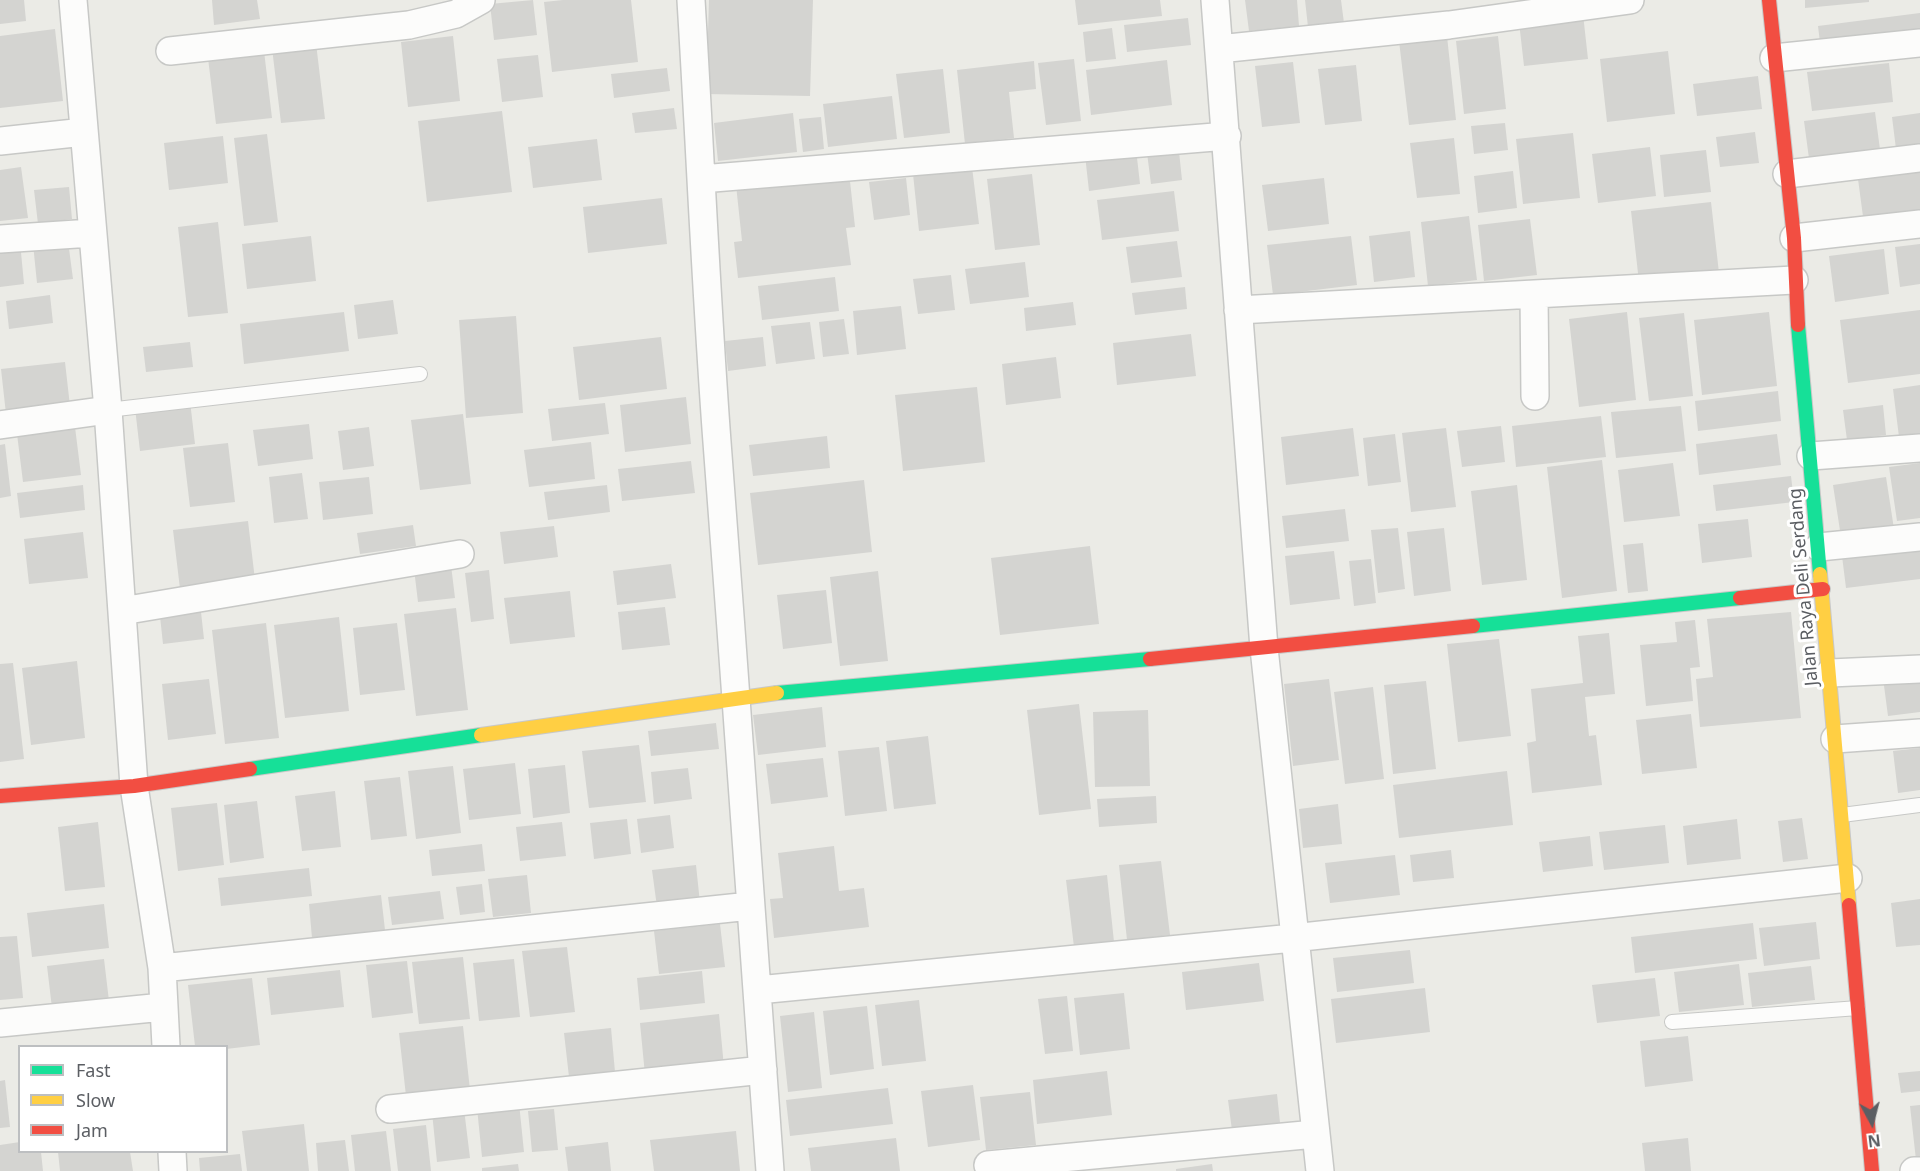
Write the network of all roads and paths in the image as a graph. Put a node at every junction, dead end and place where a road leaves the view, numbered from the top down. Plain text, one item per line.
1 (74, 0) edge
2 (481, 0) edge
3 (690, 0) edge
4 (1215, 0) edge
5 (1630, 0) edge
6 (1768, 0) edge
7 (1920, 43) edge
8 (1219, 49) junction
9 (170, 51) dead end
10 (1774, 58) junction
11 (84, 132) junction
12 (1227, 135) junction
13 (0, 141) edge
14 (1920, 158) edge
15 (1787, 174) junction
16 (701, 179) junction
17 (1920, 224) edge
18 (92, 233) junction
19 (1794, 238) junction
20 (0, 239) edge
21 (1794, 280) junction
22 (1534, 294) junction
23 (1238, 310) junction
24 (420, 374) dead end
25 (1535, 396) dead end
26 (108, 410) junction
27 (0, 425) edge
28 (1920, 448) edge
29 (1810, 456) junction
30 (1920, 537) edge
31 (1819, 547) junction
32 (460, 554) dead end
33 (1823, 590) junction
34 (122, 611) junction
35 (1264, 648) junction
36 (1920, 669) edge
37 (1830, 673) junction
38 (738, 697) junction
39 (1920, 733) edge
40 (1835, 739) junction
41 (134, 786) junction
42 (0, 796) edge
43 (1920, 805) edge
44 (1842, 815) junction
45 (1848, 878) junction
46 (750, 906) junction
47 (1293, 938) junction
48 (162, 968) junction
49 (758, 990) junction
50 (163, 1007) junction
51 (1858, 1008) junction
52 (1672, 1022) dead end
53 (0, 1023) edge
54 (166, 1045) edge
55 (763, 1070) junction
56 (390, 1109) dead end
57 (1316, 1134) junction
58 (172, 1153) edge
59 (988, 1165) dead end
60 (173, 1171) edge
61 (770, 1171) edge
62 (1320, 1171) edge
63 (1872, 1171) edge
64 (1914, 1171) edge
65 (1920, 1171) edge

1 - 11 street
2 - 9 street
3 - 16 street
4 - 8 street
5 - 8 street
6 - 10 street, Jalan Raya Deli Serdang
7 - 10 street
8 - 12 street
10 - 15 street, Jalan Raya Deli Serdang
11 - 13 street
11 - 18 street
12 - 16 street
12 - 23 street
14 - 15 street
15 - 19 street, Jalan Raya Deli Serdang
16 - 38 street
17 - 19 street
18 - 20 street
18 - 26 street
19 - 21 street, Jalan Raya Deli Serdang
21 - 22 street
21 - 29 street, Jalan Raya Deli Serdang
22 - 23 street
22 - 25 street
23 - 35 street
24 - 26 lane
26 - 27 street
26 - 34 street
28 - 29 street
29 - 31 street, Jalan Raya Deli Serdang
30 - 31 street
31 - 33 street, Jalan Raya Deli Serdang
32 - 34 street
33 - 35 street
33 - 37 street, Jalan Raya Deli Serdang
34 - 41 street
35 - 38 street
35 - 47 street
36 - 37 street
37 - 40 street, Jalan Raya Deli Serdang
38 - 41 street
38 - 46 street
39 - 40 street
40 - 44 street, Jalan Raya Deli Serdang
41 - 42 street
41 - 48 street
43 - 44 lane
44 - 45 street, Jalan Raya Deli Serdang
45 - 47 street
45 - 51 street, Jalan Raya Deli Serdang
46 - 48 street
46 - 49 street
47 - 49 street
47 - 57 street
48 - 50 street
49 - 55 street
50 - 53 street
50 - 54 street
51 - 52 lane
51 - 63 street, Jalan Raya Deli Serdang
55 - 56 street
55 - 61 street
57 - 59 street
57 - 62 street
58 - 60 street
64 - 65 street

